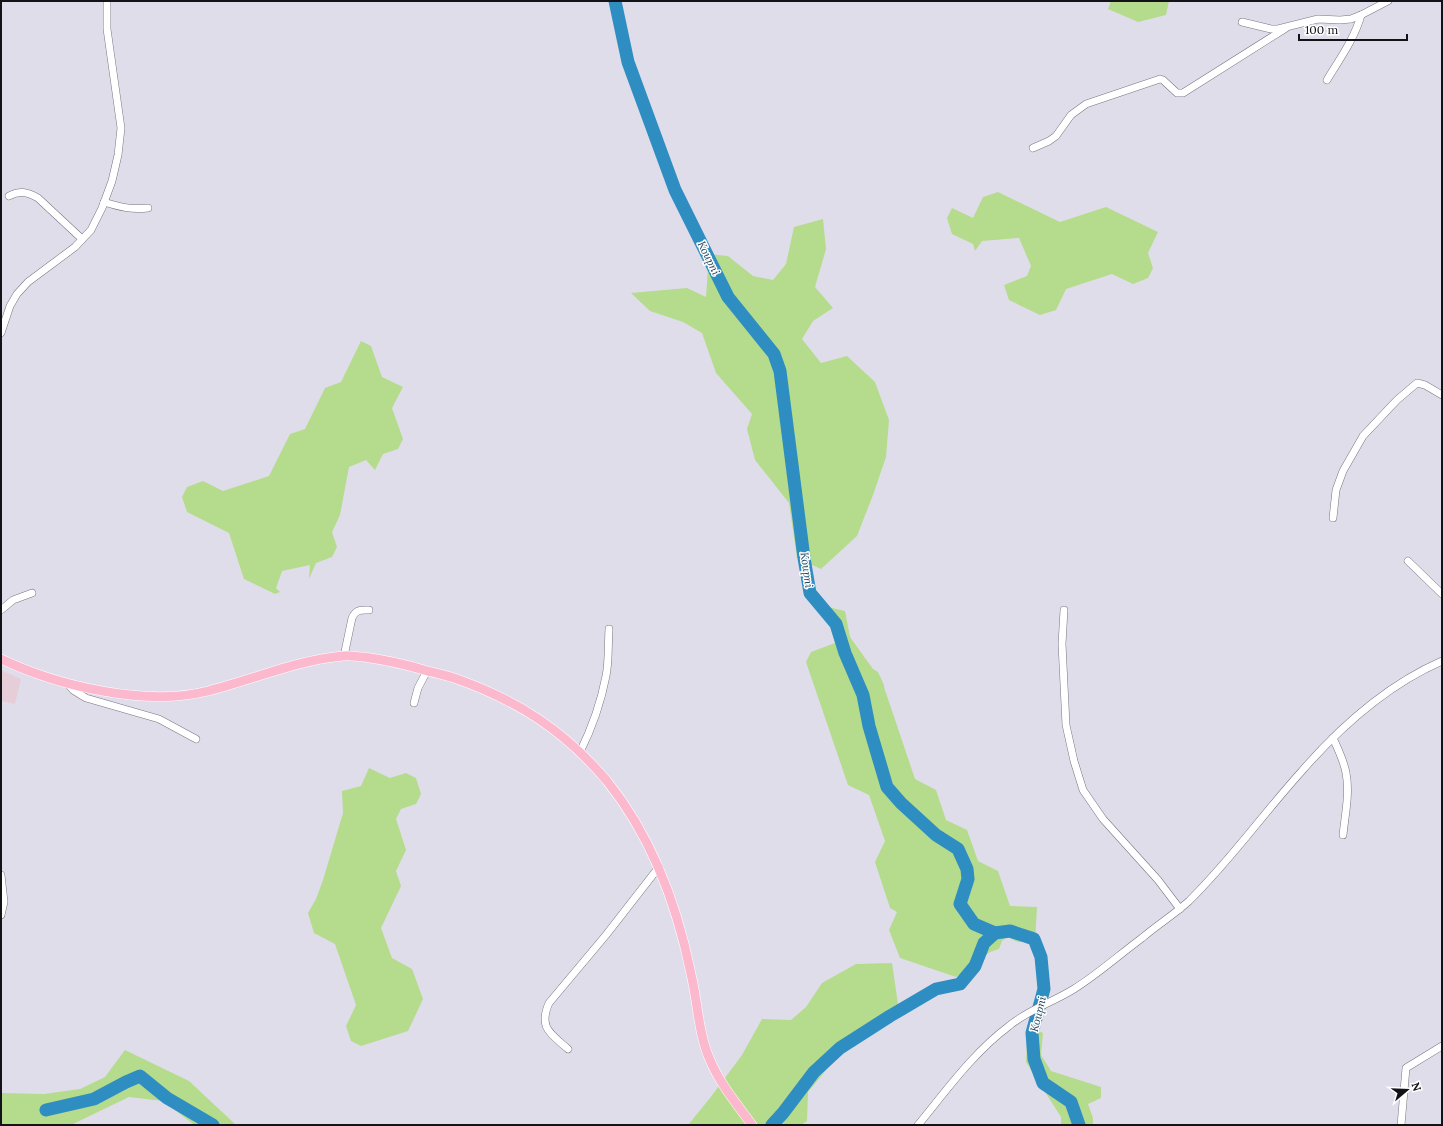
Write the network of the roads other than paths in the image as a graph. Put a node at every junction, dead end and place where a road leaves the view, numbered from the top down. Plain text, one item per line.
1 (107, 1) edge
2 (1388, 1) edge
3 (1361, 15) junction
4 (1242, 22) dead end
5 (1286, 28) junction
6 (1327, 80) dead end
7 (1033, 148) dead end
8 (9, 196) dead end
9 (104, 202) junction
10 (148, 208) dead end
11 (82, 239) junction
12 (1, 333) edge
13 (1442, 395) edge
14 (1333, 518) dead end
15 (1408, 561) dead end
16 (32, 593) dead end
17 (1442, 594) edge
18 (1, 610) edge
19 (369, 610) dead end
20 (1064, 610) dead end
21 (608, 629) dead end
22 (344, 656) junction
23 (1, 659) edge
24 (1442, 660) edge
25 (427, 671) junction
26 (68, 684) junction
27 (414, 703) dead end
28 (1333, 738) junction
29 (196, 739) dead end
30 (580, 752) junction
31 (1343, 835) dead end
32 (659, 867) junction
33 (1, 875) edge
34 (1180, 909) junction
35 (1, 915) edge
36 (1442, 1046) edge
37 (568, 1049) dead end
38 (752, 1125) edge
39 (918, 1125) edge
40 (1401, 1125) edge

1 - 9 street
2 - 3 street
3 - 5 street
3 - 6 street
4 - 5 street
5 - 7 street
8 - 11 street
9 - 10 street
9 - 11 street
11 - 12 street
13 - 14 street
15 - 17 street
16 - 18 street
19 - 22 street
20 - 34 street
21 - 30 street
22 - 25 main road
22 - 26 main road
23 - 26 main road
24 - 28 street
25 - 27 street
25 - 30 main road
26 - 29 street
28 - 31 street
28 - 34 street
30 - 32 main road
32 - 37 street
32 - 38 main road
33 - 35 street
34 - 39 street
36 - 40 street

